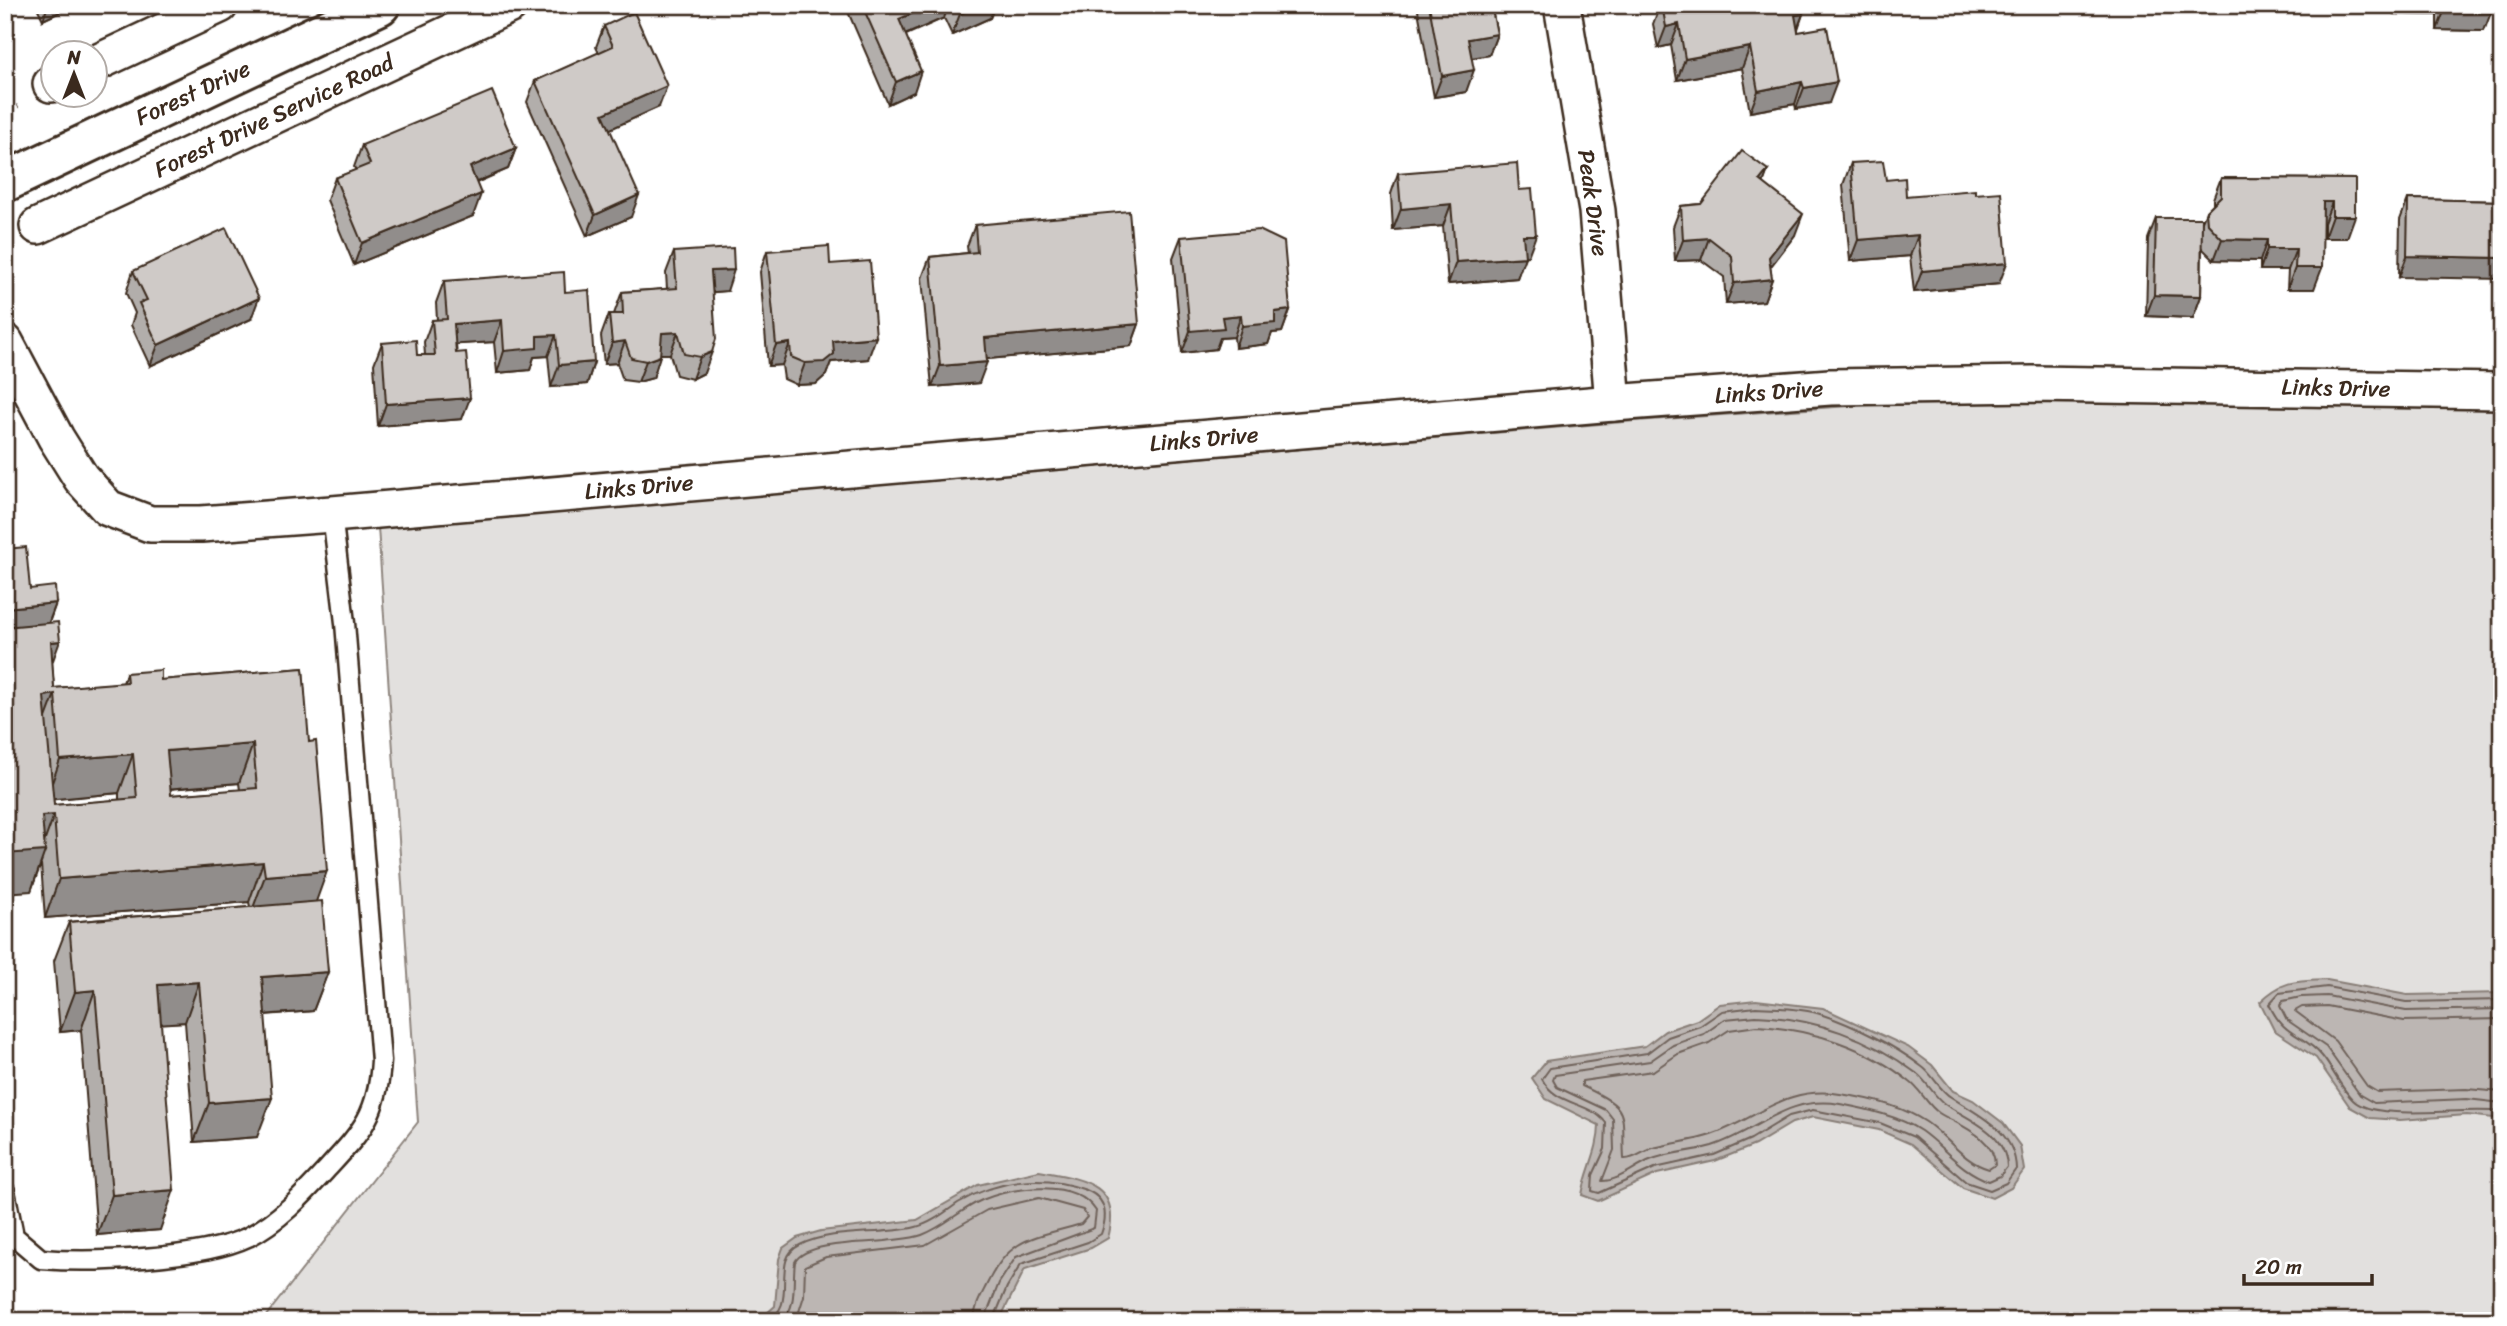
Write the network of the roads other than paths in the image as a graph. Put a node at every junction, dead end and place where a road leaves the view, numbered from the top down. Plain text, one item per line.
1 (220, 5) edge
2 (380, 5) edge
3 (510, 5) edge
4 (1562, 5) edge
5 (108, 57) edge
6 (7, 175) edge
7 (38, 226) dead end
8 (5, 342) edge
9 (2502, 391) edge
10 (1613, 403) junction
11 (332, 514) junction
12 (5, 1191) edge

1 - 5 street
2 - 6 main road, Forest Drive
3 - 7 street, Forest Drive Service Road
4 - 10 street, Peak Drive
8 - 11 street, Links Drive
9 - 10 street, Links Drive
10 - 11 street, Links Drive
11 - 12 lane

